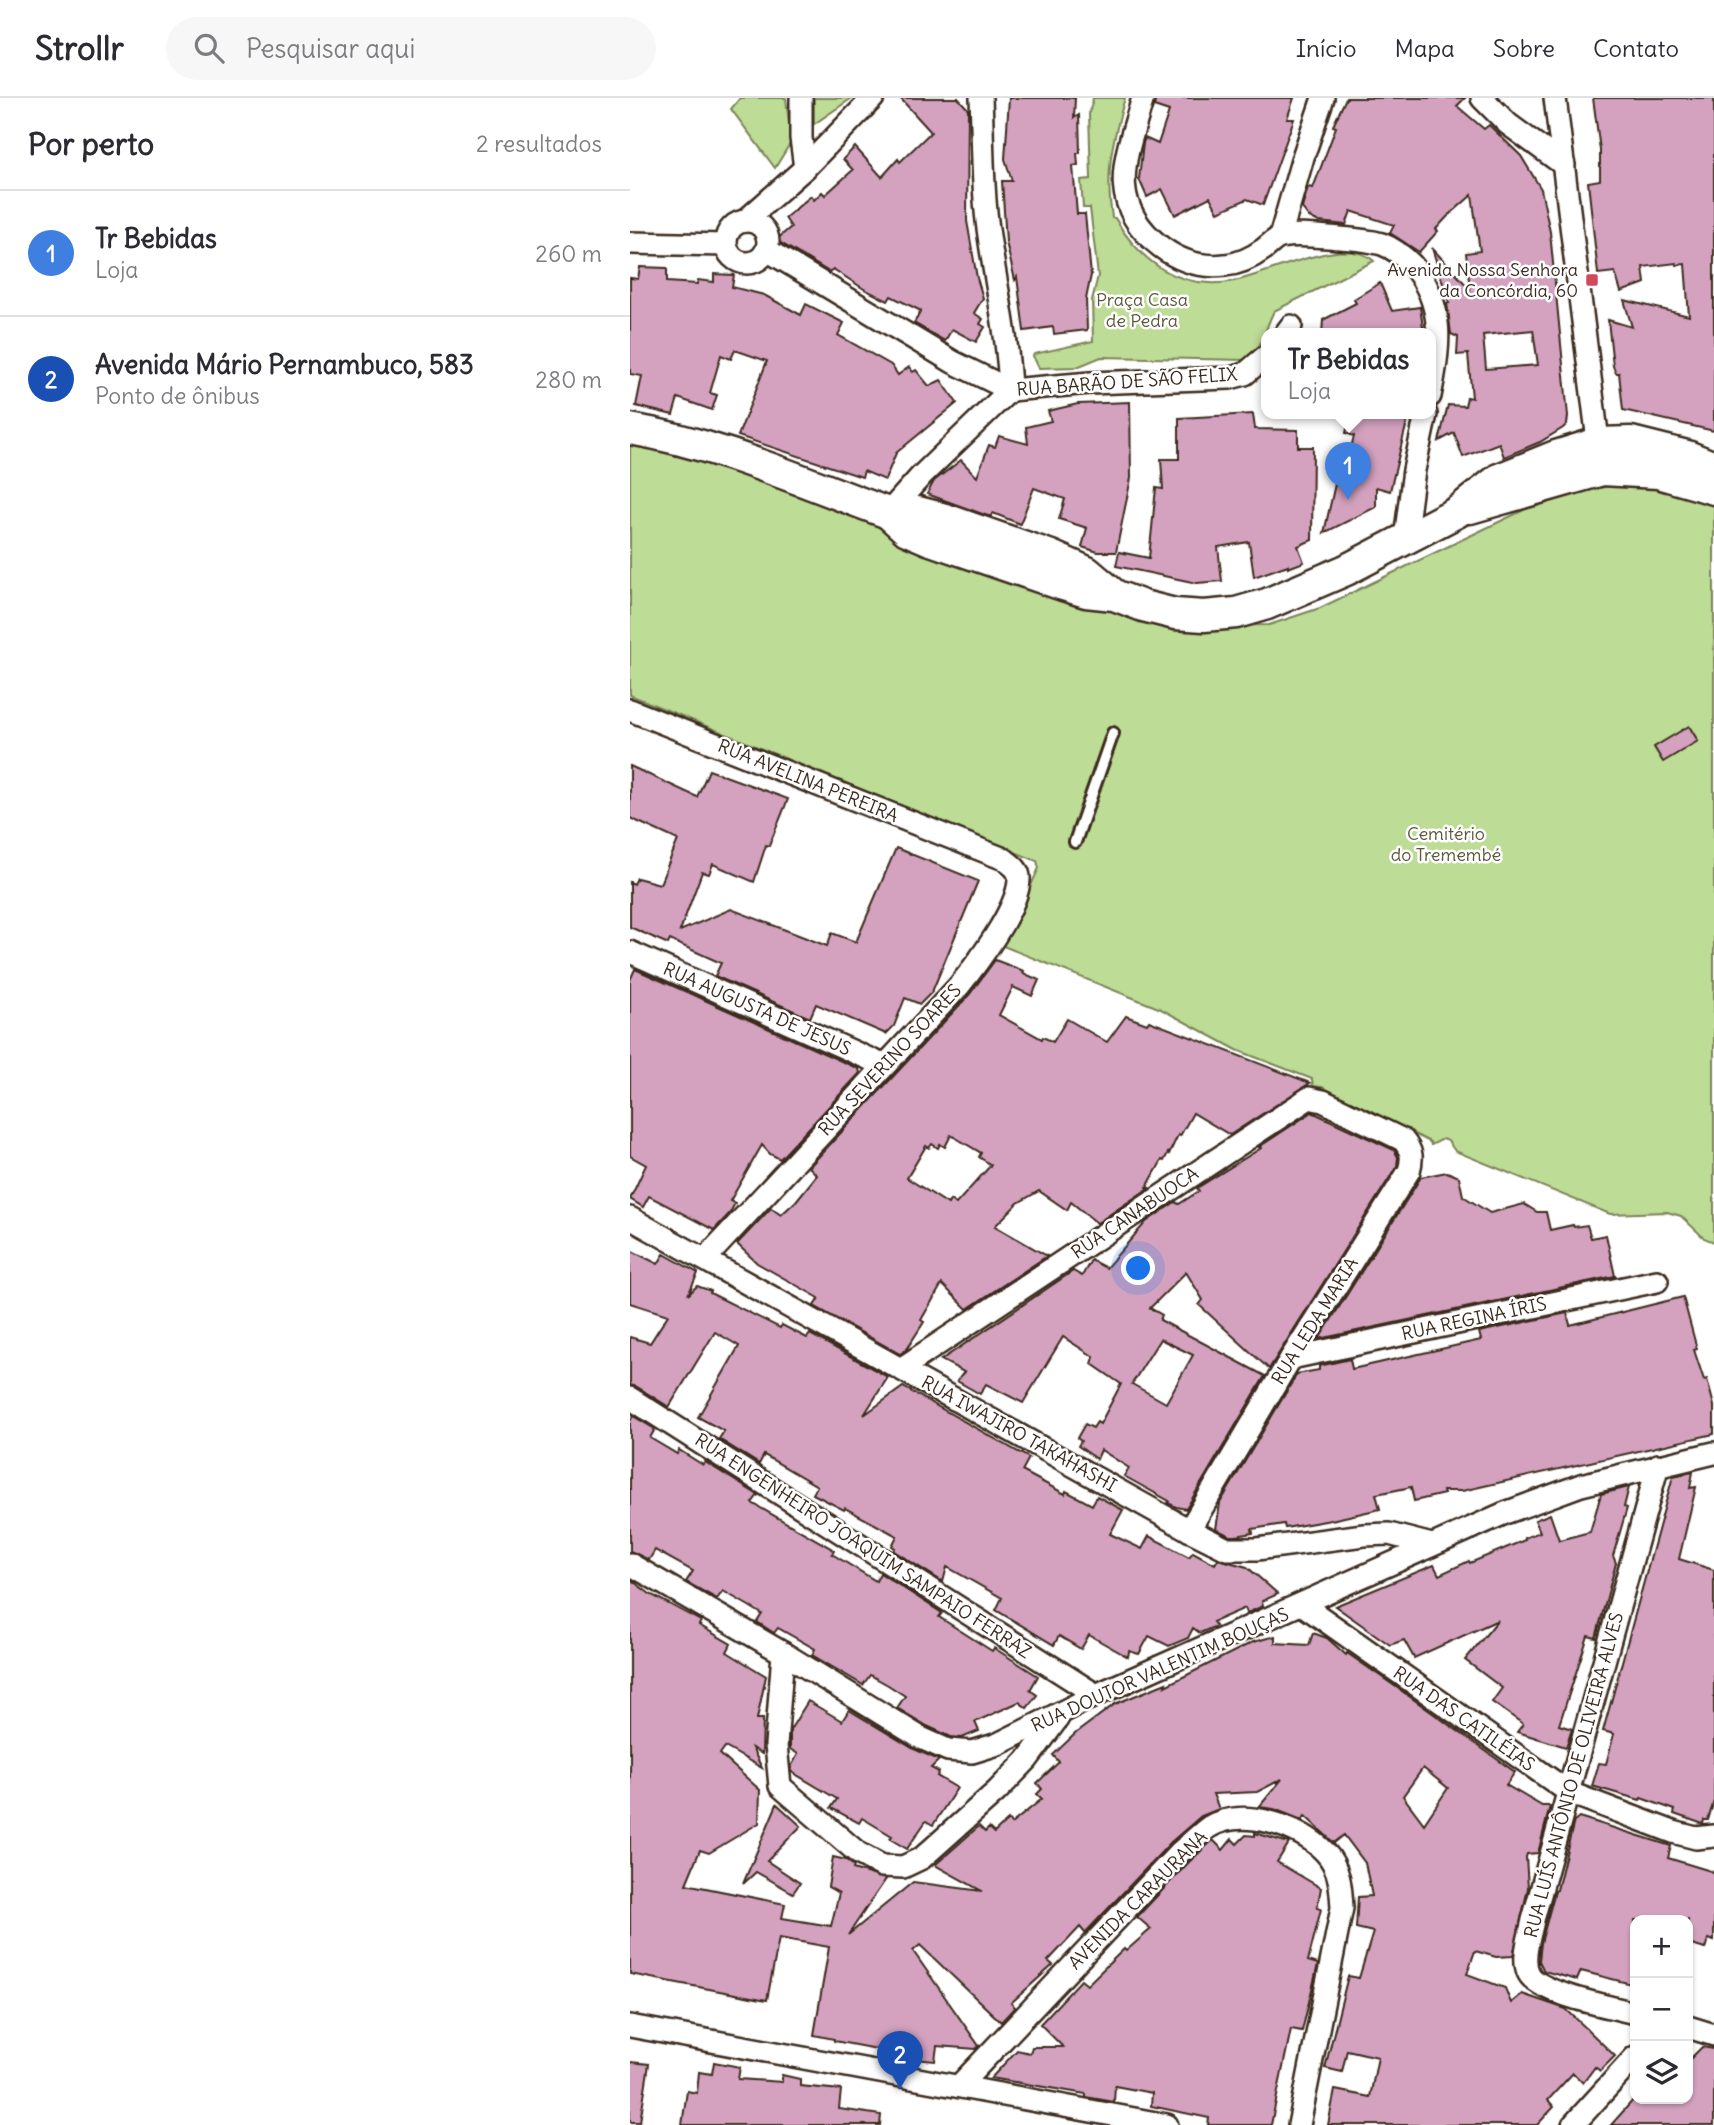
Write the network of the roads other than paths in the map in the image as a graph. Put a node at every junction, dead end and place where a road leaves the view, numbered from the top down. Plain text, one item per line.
1 (801, 98) edge
2 (873, 98) edge
3 (981, 98) edge
4 (1143, 98) edge
5 (1323, 98) edge
6 (1482, 98) edge
7 (1555, 98) edge
8 (1564, 165) junction
9 (805, 169) junction
10 (745, 221) junction
11 (1280, 237) junction
12 (630, 243) edge
13 (726, 245) junction
14 (767, 250) junction
15 (1436, 354) edge
16 (1261, 360) edge
17 (1010, 390) junction
18 (1425, 419) edge
19 (630, 429) edge
20 (1600, 457) junction
21 (1714, 467) edge
22 (1714, 489) edge
23 (888, 513) junction
24 (1405, 539) junction
25 (630, 710) edge
26 (1114, 733) dead end
27 (1075, 842) dead end
28 (986, 851) joint
29 (630, 952) edge
30 (883, 1065) junction
31 (1374, 1126) joint
32 (630, 1218) edge
33 (705, 1259) junction
34 (1657, 1281) dead end
35 (1291, 1358) junction
36 (902, 1368) junction
37 (630, 1398) edge
38 (1714, 1453) edge
39 (1658, 1465) junction
40 (1189, 1530) junction
41 (1432, 1545) junction
42 (630, 1564) edge
43 (1303, 1605) junction
44 (783, 1653) junction
45 (1096, 1695) junction
46 (1061, 1714) junction
47 (1570, 1793) junction
48 (1714, 1836) edge
49 (1630, 2012) edge
50 (630, 2026) edge
51 (1693, 2029) edge
52 (1714, 2035) edge
53 (1630, 2062) edge
54 (959, 2086) junction
55 (1096, 2119) edge
56 (1167, 2125) edge
57 (1299, 2125) edge
58 (1573, 2125) edge

1 - 9 street
2 - 9 street
3 - 17 street
4 - 11 street
5 - 11 street
6 - 8 street
7 - 8 street
8 - 20 street
9 - 10 street
10 - 13 street
10 - 14 street
11 - 15 street
12 - 13 street
13 - 14 street
14 - 17 street, RUA BARÃO DE SÃO FELIX
16 - 17 street, RUA BARÃO DE SÃO FELIX
17 - 23 street
18 - 24 street
19 - 23 main road
20 - 21 main road
20 - 22 main road
20 - 24 main road
23 - 24 main road
25 - 28 street, RUA AVELINA PEREIRA
26 - 27 lane
28 - 30 street, RUA SEVERINO SOARES
29 - 30 street, RUA AUGUSTA DE JESUS
30 - 33 street, RUA SEVERINO SOARES
31 - 35 street, RUA LEDA MARIA
31 - 36 street, RUA CANABUOCA
32 - 33 street, RUA IWAJIRO TAKAHASHI
33 - 36 street, RUA IWAJIRO TAKAHASHI
34 - 35 street, RUA REGINA ÍRIS
35 - 40 street, RUA LEDA MARIA
36 - 40 street, RUA IWAJIRO TAKAHASHI
37 - 45 street, RUA ENGENHEIRO JOAQUIM SAMPAIO FERRAZ
38 - 39 street, RUA DOUTOR VALENTIM BOUÇAS
39 - 41 street, RUA DOUTOR VALENTIM BOUÇAS
39 - 47 street, RUA LUÍS ANTÔNIO DE OLIVEIRA ALVES
40 - 41 street, RUA IWAJIRO TAKAHASHI
41 - 43 street, RUA DOUTOR VALENTIM BOUÇAS
42 - 44 street, RUA DOUTOR VALENTIM BOUÇAS
43 - 45 street, RUA DOUTOR VALENTIM BOUÇAS
43 - 47 street, RUA DAS CATILÉIAS
44 - 46 street, RUA DOUTOR VALENTIM BOUÇAS
44 - 46 street
45 - 46 street, RUA DOUTOR VALENTIM BOUÇAS
47 - 48 street, RUA DAS CATILÉIAS
47 - 49 street, RUA LUÍS ANTÔNIO DE OLIVEIRA ALVES
50 - 54 street
51 - 52 street
53 - 58 street
54 - 55 street
54 - 57 street, AVENIDA CARAURANA
55 - 56 street

